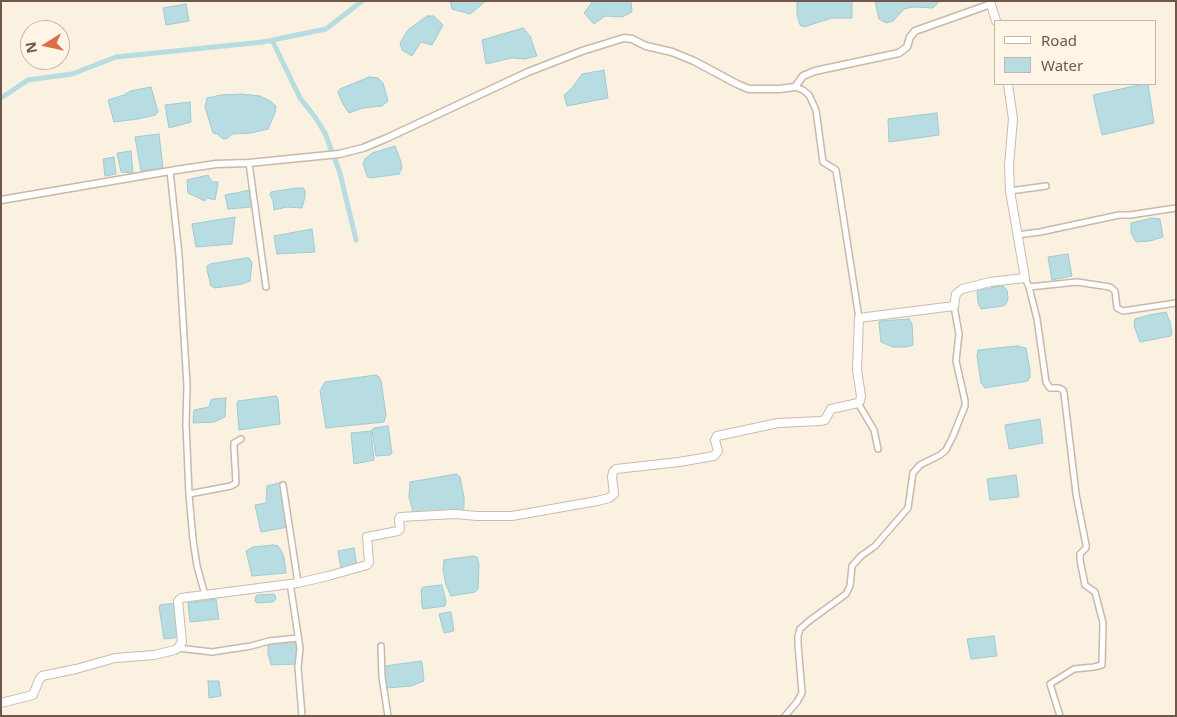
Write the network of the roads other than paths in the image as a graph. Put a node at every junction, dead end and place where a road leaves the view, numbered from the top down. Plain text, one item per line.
1 (991, 3) edge
2 (996, 20) edge
3 (1008, 85) edge
4 (795, 87) junction
5 (249, 163) junction
6 (170, 170) junction
7 (1046, 186) dead end
8 (1010, 191) junction
9 (1, 200) edge
10 (1176, 208) edge
11 (1017, 235) junction
12 (1025, 278) junction
13 (266, 287) dead end
14 (1030, 287) junction
15 (1176, 303) edge
16 (954, 306) junction
17 (859, 318) junction
18 (858, 403) junction
19 (241, 439) dead end
20 (878, 449) dead end
21 (283, 484) dead end
22 (189, 494) junction
23 (294, 583) junction
24 (205, 595) junction
25 (298, 638) junction
26 (381, 646) dead end
27 (178, 648) junction
28 (1, 703) edge
29 (302, 716) edge
30 (388, 716) edge
31 (785, 716) edge
32 (1060, 716) edge

1 - 2 main road
1 - 4 street
3 - 8 main road
4 - 5 street
4 - 17 street
5 - 6 street
5 - 13 street
6 - 9 street
6 - 22 street
7 - 8 street
8 - 11 main road
10 - 11 street
11 - 12 main road
12 - 14 street
12 - 16 main road
14 - 15 street
14 - 32 street
16 - 17 main road
16 - 31 street
17 - 18 main road
18 - 20 street
18 - 23 main road
19 - 22 street
21 - 23 street
22 - 24 street
23 - 24 main road
23 - 25 street
24 - 27 main road
25 - 27 street
25 - 29 street
26 - 30 street
27 - 28 main road

